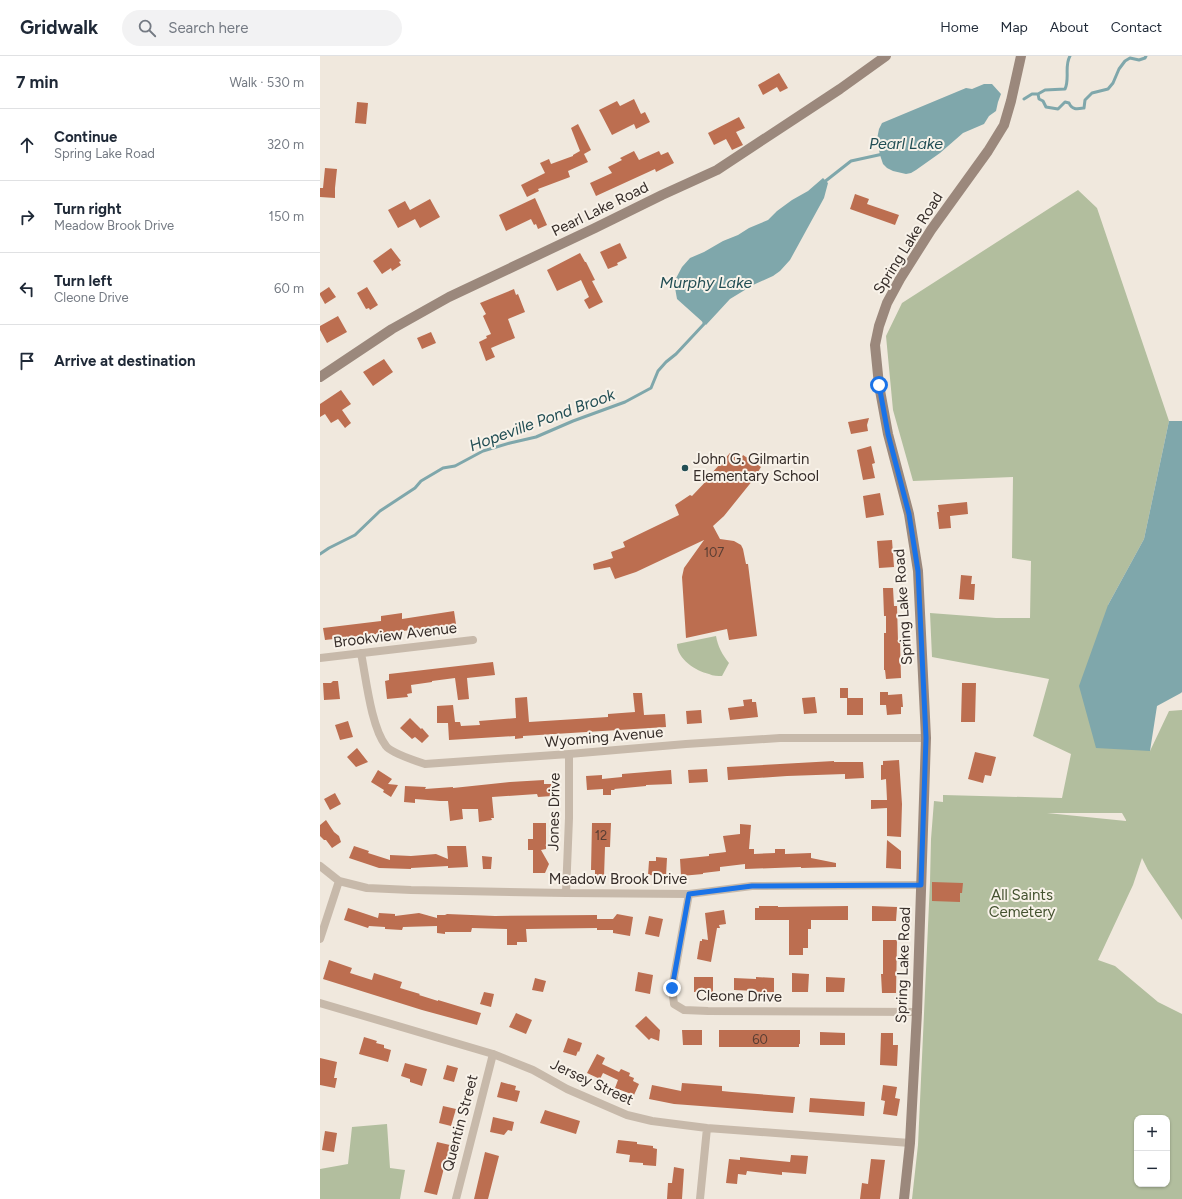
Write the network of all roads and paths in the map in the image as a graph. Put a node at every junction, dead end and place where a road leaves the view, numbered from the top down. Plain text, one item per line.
1 (886, 56) edge
2 (1021, 56) edge
3 (320, 377) edge
4 (473, 640) dead end
5 (361, 653) junction
6 (320, 658) edge
7 (926, 738) junction
8 (569, 754) junction
9 (320, 866) edge
10 (339, 882) junction
11 (921, 885) junction
12 (566, 894) junction
13 (689, 894) junction
14 (320, 939) edge
15 (320, 1003) edge
16 (917, 1012) junction
17 (493, 1054) junction
18 (708, 1128) junction
19 (910, 1143) junction
20 (456, 1199) edge
21 (700, 1199) edge
22 (904, 1199) edge

1 - 3 main road, Pearl Lake Road
2 - 7 main road, Spring Lake Road
4 - 5 street, Brookview Avenue
5 - 6 street, Brookview Avenue
5 - 8 street, Wyoming Avenue
7 - 8 street, Wyoming Avenue
7 - 11 main road, Spring Lake Road
8 - 12 street, Jones Drive
9 - 10 street, Meadow Brook Drive
10 - 12 street, Meadow Brook Drive
10 - 14 street
11 - 13 street, Meadow Brook Drive
11 - 16 main road, Spring Lake Road
12 - 13 street, Meadow Brook Drive
13 - 16 street, Cleone Drive
15 - 17 street, Jersey Street
16 - 19 main road, Spring Lake Road
17 - 18 street, Jersey Street
17 - 20 street, Quentin Street
18 - 19 street, Jersey Street
18 - 21 street
19 - 22 main road, Spring Lake Road

